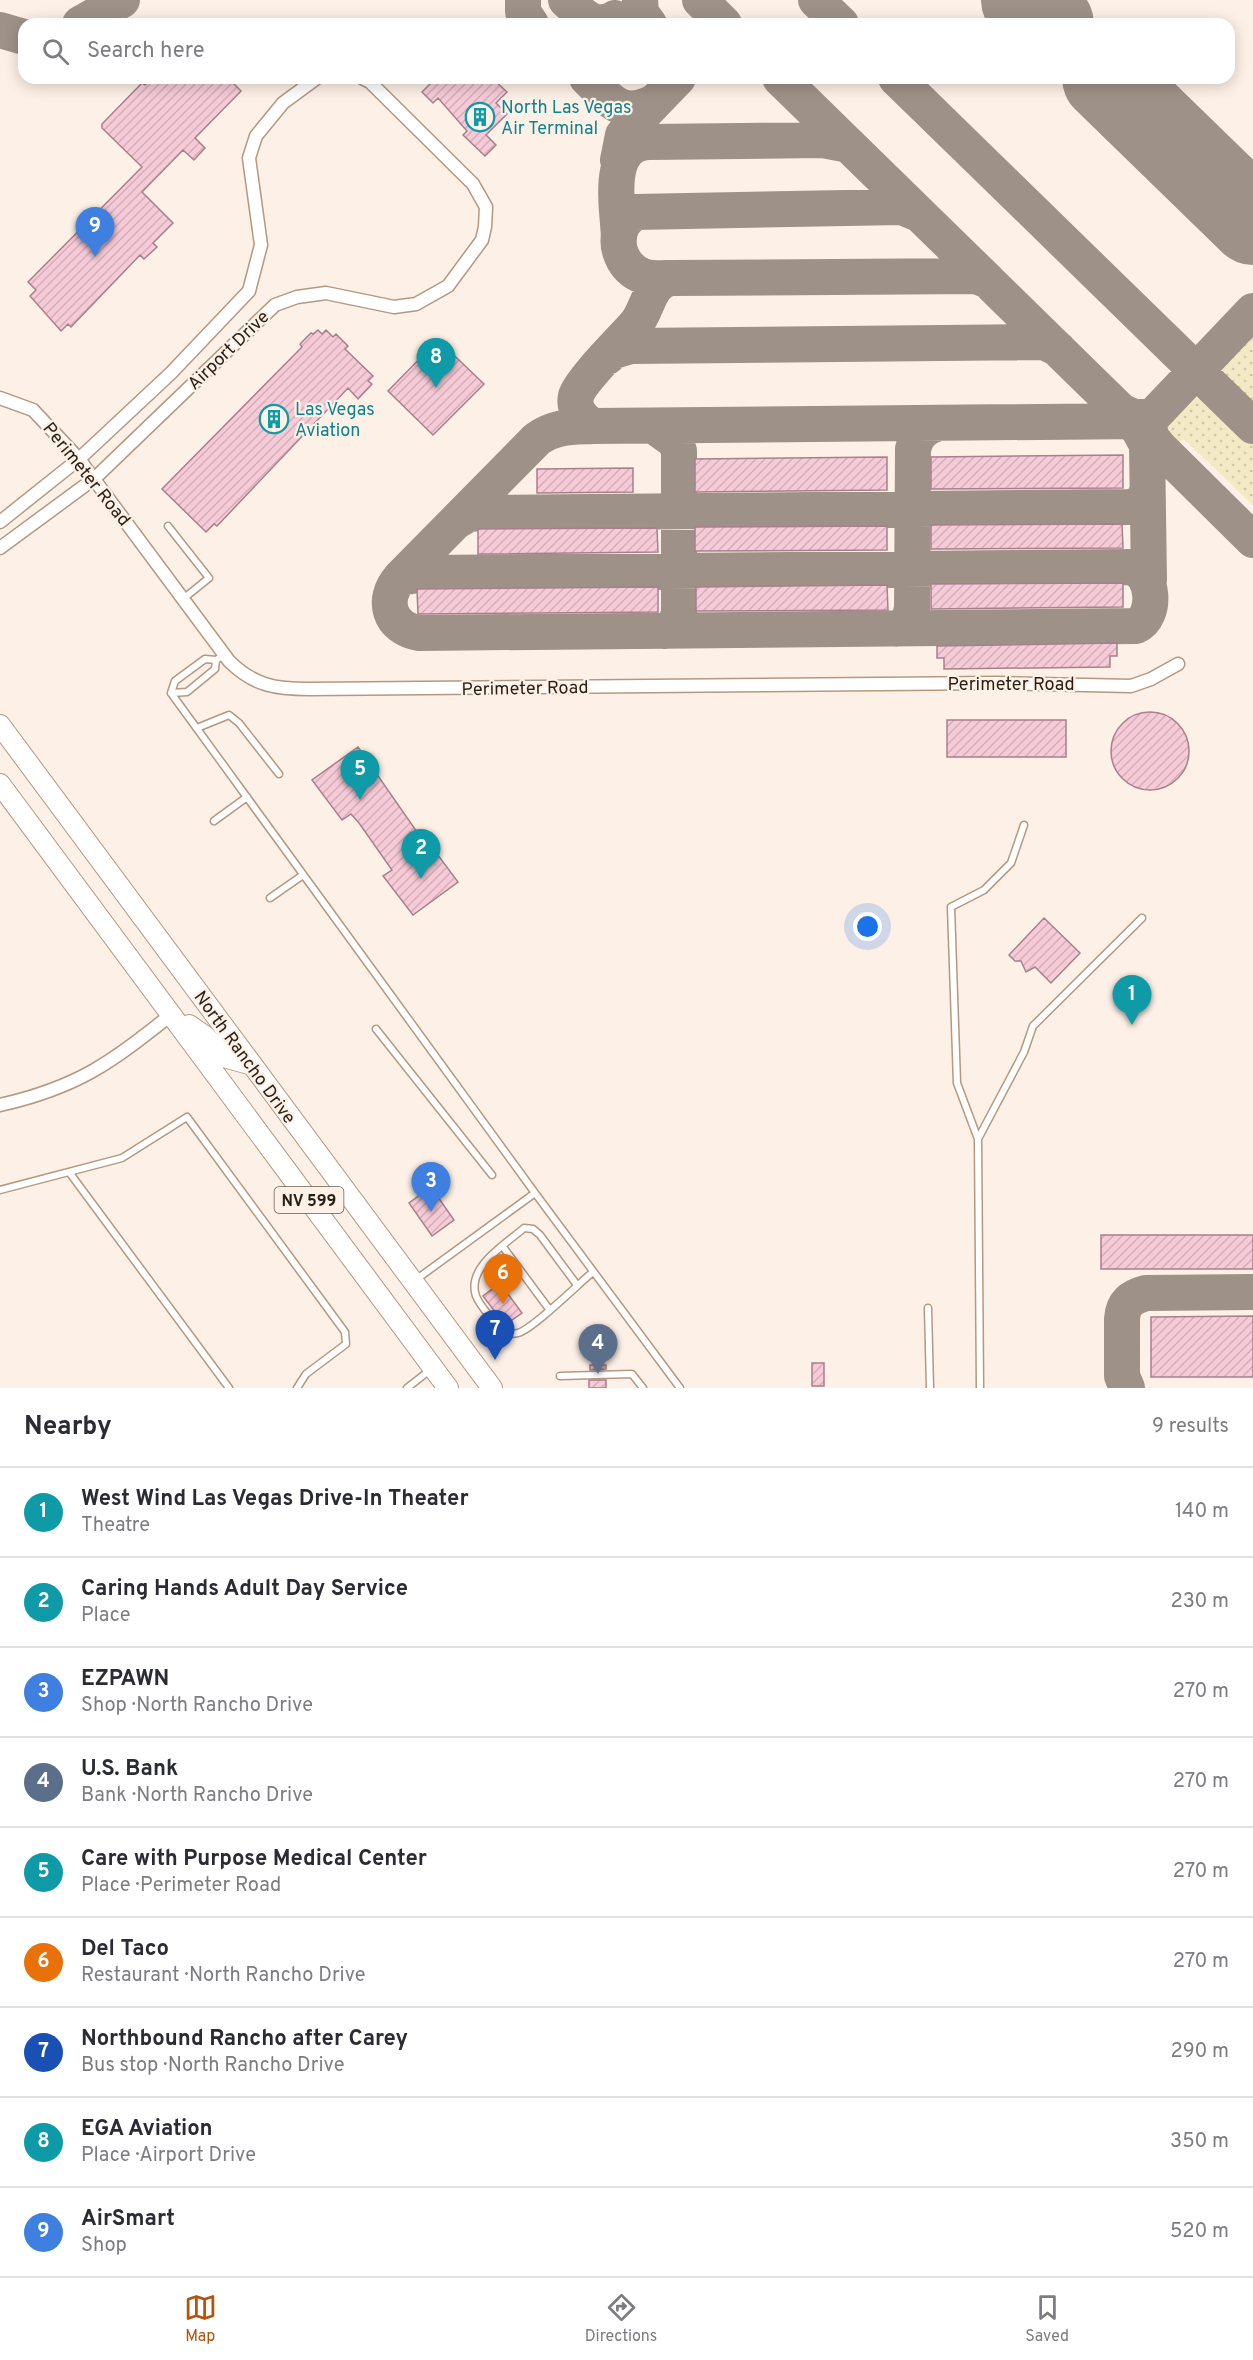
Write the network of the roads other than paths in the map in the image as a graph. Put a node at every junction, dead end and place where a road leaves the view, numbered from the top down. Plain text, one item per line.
1 (309, 84) edge
2 (372, 84) edge
3 (0, 398) edge
4 (79, 459) junction
5 (94, 478) junction
6 (0, 522) edge
7 (168, 526) dead end
8 (0, 548) edge
9 (183, 598) junction
10 (220, 657) junction
11 (1178, 664) dead end
12 (171, 693) junction
13 (0, 725) edge
14 (197, 728) junction
15 (279, 774) dead end
16 (0, 784) edge
17 (247, 797) junction
18 (214, 821) dead end
19 (1024, 825) dead end
20 (303, 875) junction
21 (270, 898) dead end
22 (1142, 918) dead end
23 (172, 1014) junction
24 (376, 1029) dead end
25 (249, 1064) junction
26 (0, 1105) edge
27 (978, 1139) junction
28 (69, 1172) junction
29 (492, 1175) dead end
30 (0, 1190) edge
31 (535, 1192) junction
32 (503, 1247) junction
33 (593, 1272) junction
34 (412, 1282) junction
35 (577, 1285) junction
36 (928, 1308) dead end
37 (549, 1309) junction
38 (433, 1368) junction
39 (560, 1376) dead end
40 (229, 1388) edge
41 (297, 1388) edge
42 (407, 1388) edge
43 (448, 1388) edge
44 (492, 1388) edge
45 (643, 1388) edge
46 (680, 1388) edge
47 (930, 1388) edge
48 (980, 1388) edge

1 - 4 street, Airport Drive
2 - 5 street, Airport Drive
3 - 4 street, Perimeter Road
4 - 5 street, Perimeter Road
4 - 6 street, Airport Drive
5 - 8 street, Airport Drive
5 - 9 street, Perimeter Road
7 - 9 lane
9 - 10 street, Perimeter Road
10 - 11 street, Perimeter Road
10 - 12 lane
10 - 12 lane
12 - 14 lane
13 - 25 main road, North Rancho Drive / NV 599
14 - 15 lane
14 - 17 lane
16 - 23 main road, North Rancho Drive / NV 599
17 - 18 lane
17 - 20 lane
19 - 27 lane
20 - 21 lane
20 - 31 lane
22 - 27 lane
23 - 25 main road
23 - 26 street
23 - 38 main road, North Rancho Drive / NV 599
24 - 29 lane
25 - 34 main road, North Rancho Drive / NV 599
27 - 48 lane
28 - 30 lane
28 - 40 lane
28 - 41 lane
31 - 33 lane
31 - 34 lane
32 - 35 lane
32 - 37 lane
32 - 37 lane
33 - 35 lane
33 - 46 lane
34 - 44 main road, North Rancho Drive / NV 599
35 - 37 lane
36 - 47 lane
38 - 42 lane
38 - 43 main road, North Rancho Drive / NV 599
39 - 45 lane

